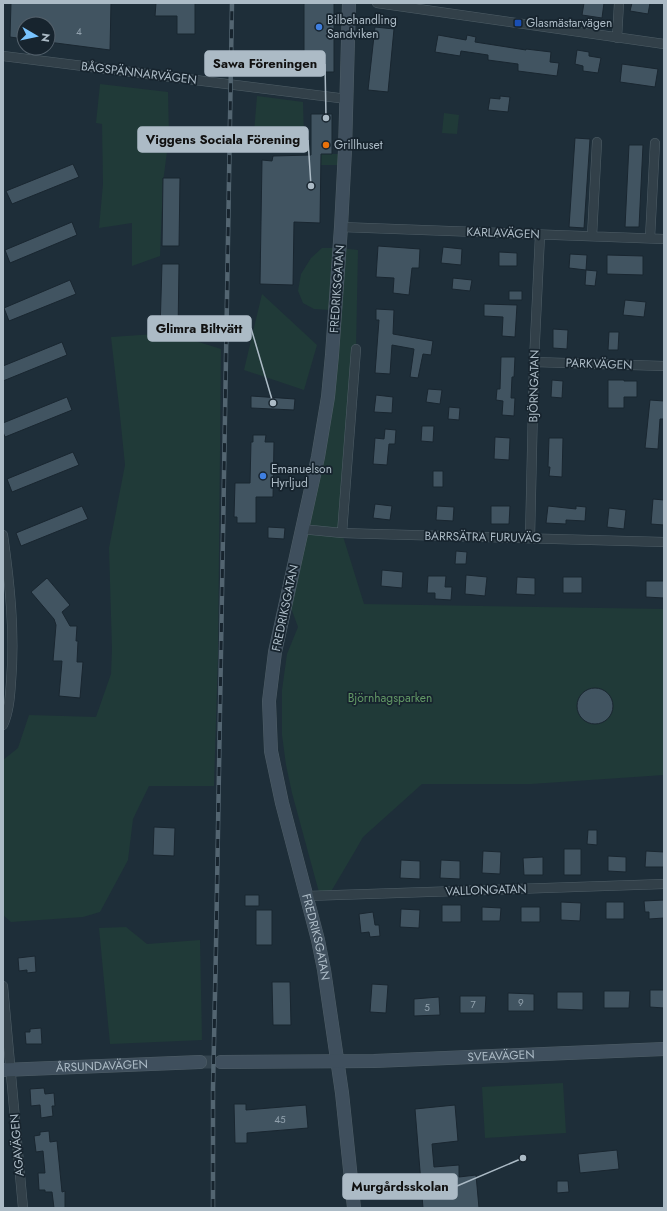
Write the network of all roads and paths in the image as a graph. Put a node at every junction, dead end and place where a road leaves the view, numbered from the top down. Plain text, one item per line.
1 (349, 3) edge
2 (377, 3) edge
3 (620, 3) edge
4 (617, 38) junction
5 (664, 44) edge
6 (3, 56) edge
7 (347, 99) junction
8 (597, 142) dead end
9 (655, 143) dead end
10 (341, 227) junction
11 (540, 235) junction
12 (592, 236) junction
13 (650, 238) junction
14 (664, 239) edge
15 (356, 349) dead end
16 (534, 362) junction
17 (664, 366) edge
18 (301, 529) junction
19 (342, 533) junction
20 (3, 535) edge
21 (530, 538) junction
22 (664, 542) edge
23 (3, 725) edge
24 (664, 884) edge
25 (307, 896) junction
26 (3, 986) edge
27 (664, 1050) edge
28 (338, 1061) junction
29 (200, 1062) tunnel mouth
30 (221, 1062) tunnel mouth
31 (7, 1070) edge
32 (23, 1208) edge
33 (354, 1208) edge

1 - 7 street, FREDRIKSGATAN
2 - 4 street
3 - 4 street
4 - 5 street
6 - 7 street, BÅGSPÄNNARVÄGEN
7 - 10 street, FREDRIKSGATAN
8 - 12 street
9 - 13 street
10 - 11 street, KARLAVÄGEN
10 - 18 street, FREDRIKSGATAN
11 - 12 street, KARLAVÄGEN
11 - 16 street, BJÖRNGATAN
12 - 13 street, KARLAVÄGEN
13 - 14 street, KARLAVÄGEN
15 - 19 street
16 - 17 street, PARKVÄGEN
16 - 21 street, BJÖRNGATAN
18 - 19 street, BARRSÄTRA FURUVÄG
18 - 25 street, FREDRIKSGATAN
19 - 21 street, BARRSÄTRA FURUVÄG
20 - 23 street
21 - 22 street, BARRSÄTRA FURUVÄG
24 - 25 street, VALLONGATAN
25 - 28 street, FREDRIKSGATAN
26 - 31 street, AGAVÄGEN
27 - 28 street, SVEAVÄGEN
28 - 30 street
28 - 33 street, FREDRIKSGATAN
29 - 31 street, ÅRSUNDAVÄGEN
31 - 32 street, AGAVÄGEN

